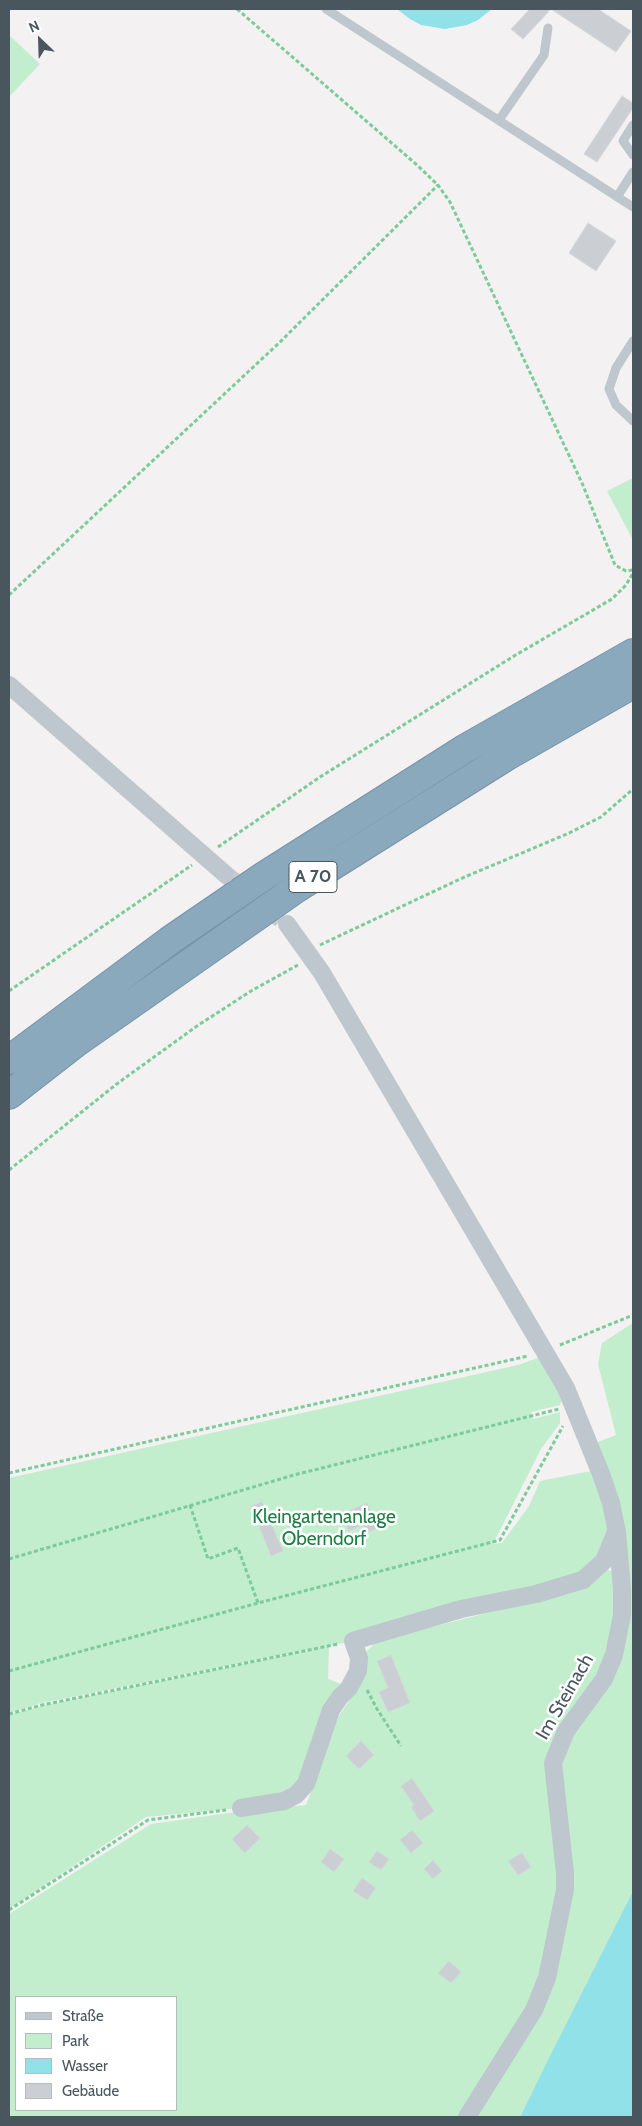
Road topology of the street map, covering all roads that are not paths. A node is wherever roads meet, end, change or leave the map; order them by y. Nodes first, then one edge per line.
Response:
1 (326, 9) edge
2 (548, 28) dead end
3 (500, 120) junction
4 (633, 125) edge
5 (633, 155) edge
6 (633, 172) edge
7 (617, 197) junction
8 (633, 207) edge
9 (633, 341) edge
10 (633, 421) edge
11 (633, 653) edge
12 (633, 684) edge
13 (9, 685) edge
14 (225, 874) tunnel mouth
15 (287, 924) tunnel mouth
16 (9, 1060) edge
17 (9, 1095) edge
18 (617, 1532) junction
19 (241, 1808) road end
20 (467, 2117) edge

1 - 3 lane
2 - 3 lane
3 - 7 lane
4 - 5 lane
6 - 7 lane
7 - 8 lane
9 - 10 lane
11 - 16 highway, A 70
12 - 17 highway, A 70
13 - 14 street
15 - 18 street, Im Steinach
18 - 19 street
18 - 20 street, Im Steinach

